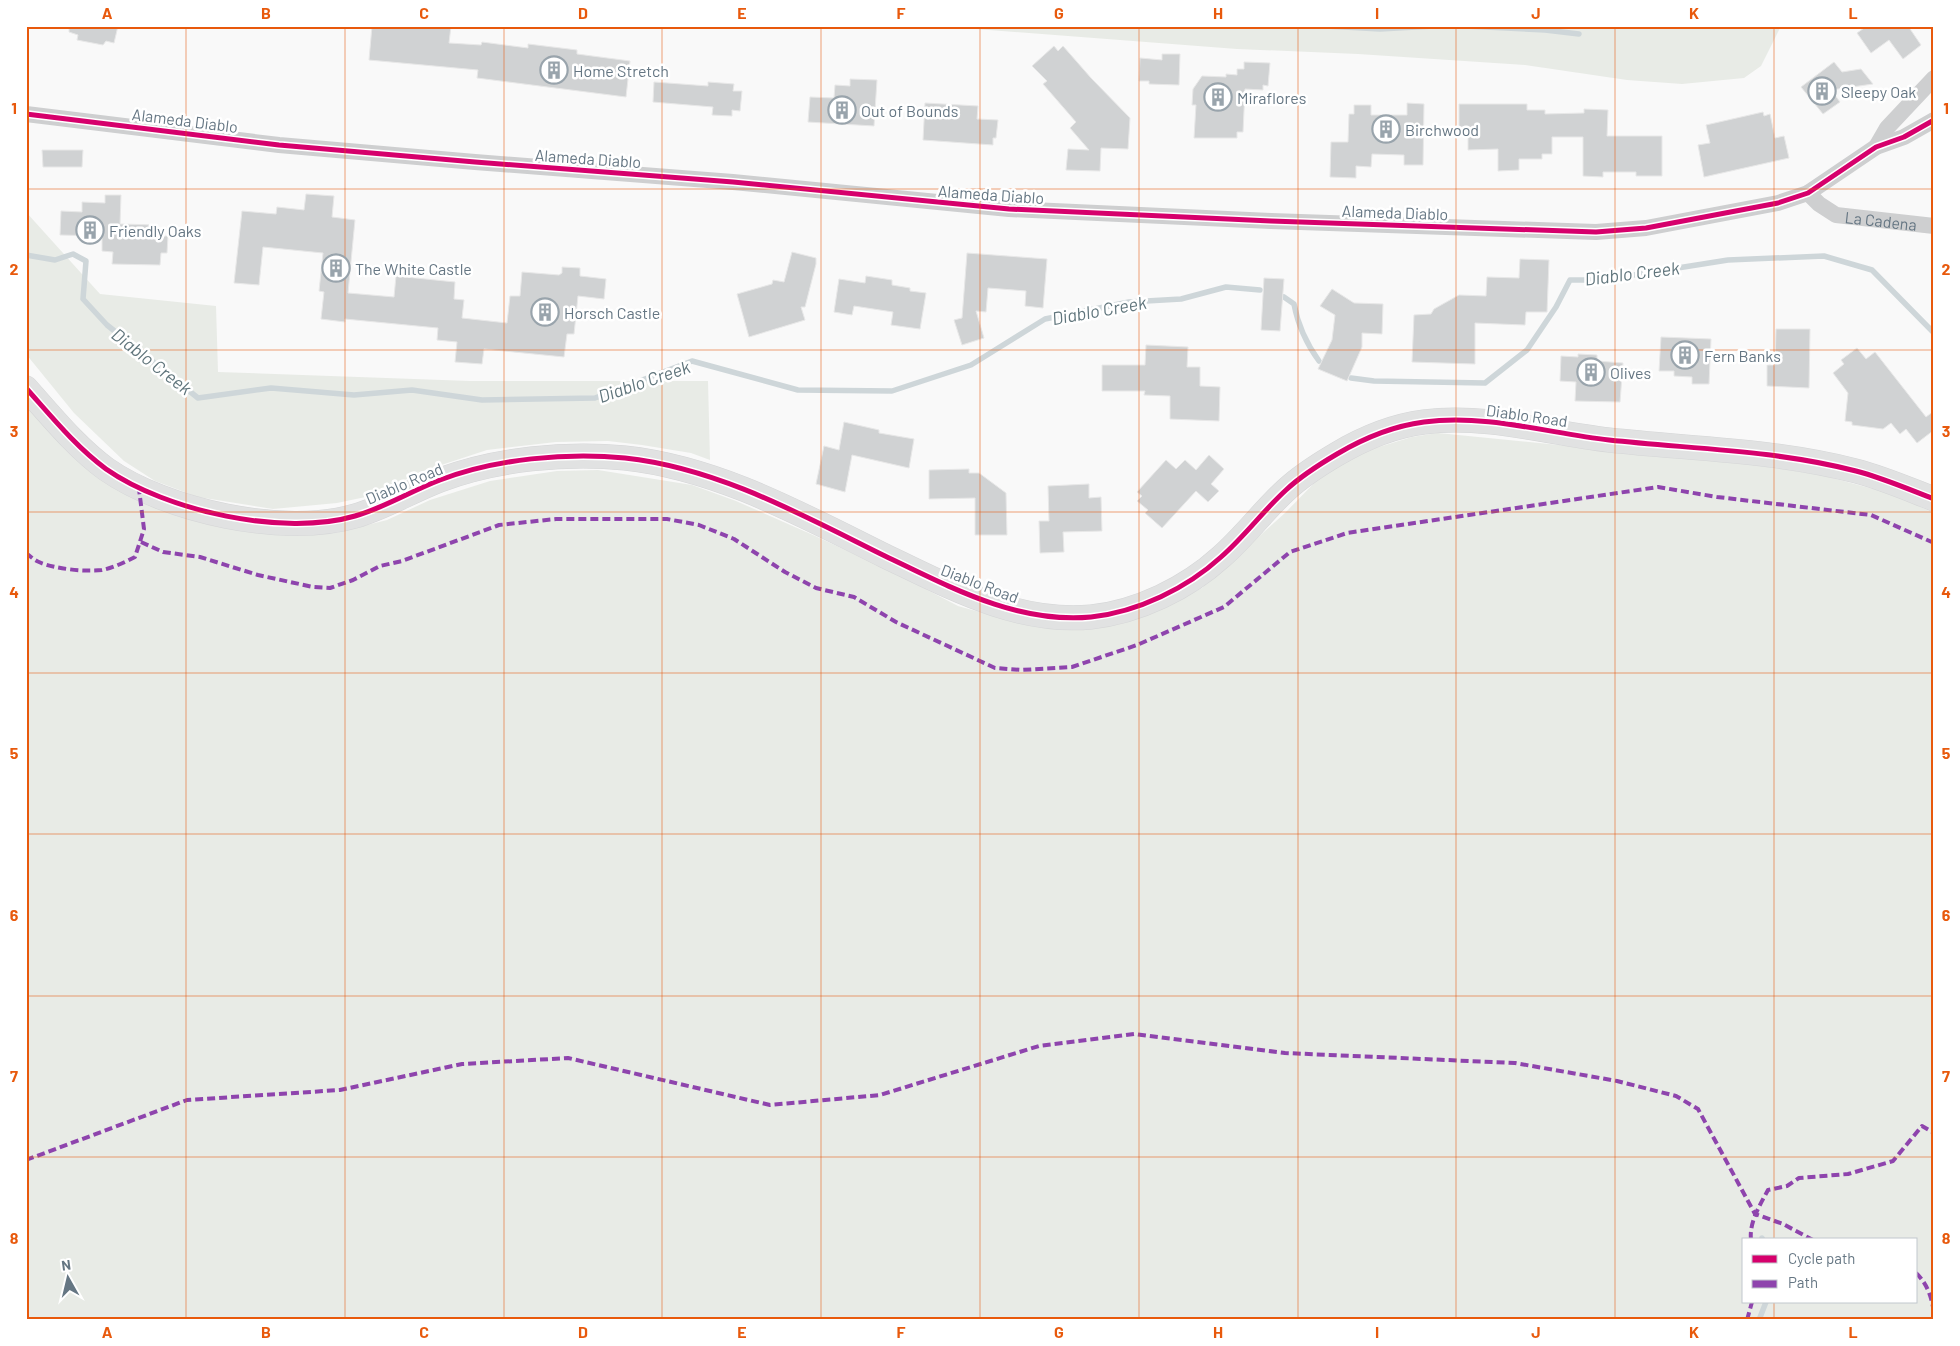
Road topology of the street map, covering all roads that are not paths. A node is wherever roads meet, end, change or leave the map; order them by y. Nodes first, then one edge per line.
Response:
1 (1934, 78) edge
2 (26, 114) edge
3 (1934, 120) edge
4 (1876, 147) junction
5 (1808, 193) junction
6 (1934, 226) edge
7 (26, 388) edge
8 (1934, 500) edge

1 - 4 street, Alameda Diablo
2 - 5 street, Alameda Diablo
3 - 4 street, Alameda Diablo
4 - 5 street, Alameda Diablo
5 - 6 street, La Cadena
7 - 8 street, Diablo Road

